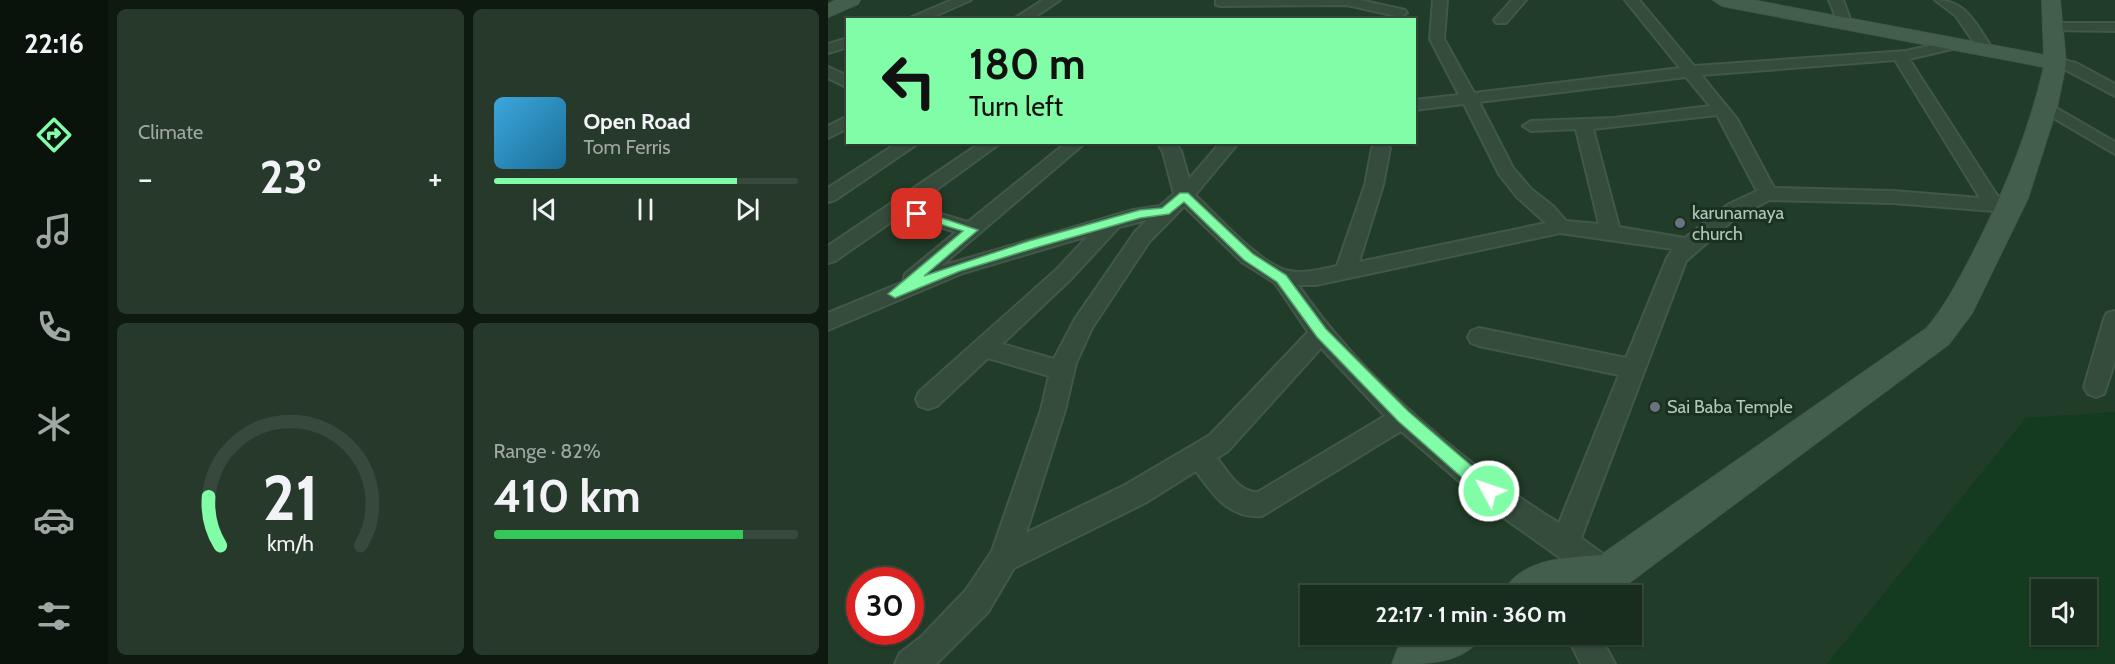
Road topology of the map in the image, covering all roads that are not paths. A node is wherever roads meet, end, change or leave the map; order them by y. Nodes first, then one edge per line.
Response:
1 (851, 0) edge
2 (964, 0) edge
3 (1053, 0) edge
4 (1440, 0) edge
5 (1519, 0) edge
6 (1632, 0) edge
7 (1722, 0) edge
8 (1836, 0) edge
9 (1942, 0) edge
10 (1219, 1) edge
11 (828, 11) edge
12 (1400, 13) dead end
13 (2051, 14) edge
14 (923, 18) edge
15 (1022, 18) edge
16 (1223, 18) edge
17 (1501, 20) dead end
18 (1844, 22) junction
19 (2115, 27) edge
20 (846, 43) edge
21 (1951, 45) junction
22 (828, 49) edge
23 (1987, 51) junction
24 (1900, 56) junction
25 (2063, 64) junction
26 (1692, 71) junction
27 (828, 72) edge
28 (2115, 73) edge
29 (846, 82) edge
30 (2115, 90) edge
31 (1469, 98) junction
32 (1416, 105) edge
33 (2046, 107) junction
34 (1722, 109) junction
35 (846, 122) edge
36 (1583, 124) junction
37 (1531, 126) dead end
38 (828, 133) edge
39 (909, 144) edge
40 (991, 144) edge
41 (1076, 144) edge
42 (1167, 144) edge
43 (1229, 144) edge
44 (1381, 148) dead end
45 (2115, 149) edge
46 (1768, 194) junction
47 (828, 196) edge
48 (1184, 196) junction
49 (2005, 201) junction
50 (899, 208) junction
51 (1165, 212) junction
52 (1112, 223) junction
53 (1560, 227) junction
54 (972, 230) junction
55 (1611, 232) junction
56 (1689, 245) junction
57 (828, 256) edge
58 (1345, 272) junction
59 (1281, 278) junction
60 (895, 294) junction
61 (2115, 319) edge
62 (828, 322) edge
63 (1321, 333) junction
64 (1479, 337) dead end
65 (984, 348) junction
66 (1634, 369) junction
67 (1063, 371) junction
68 (2096, 387) dead end
69 (928, 399) dead end
70 (1403, 417) junction
71 (1200, 456) junction
72 (1565, 543) junction
73 (1004, 558) junction
74 (1608, 574) junction
75 (1563, 585) edge
76 (1444, 645) edge
77 (1588, 645) edge
78 (910, 664) edge
79 (1414, 664) edge
80 (1599, 664) edge

1 - 11 street
2 - 14 street
3 - 15 street
4 - 31 street
5 - 17 street
6 - 26 street
7 - 18 street
8 - 18 street
9 - 23 street
10 - 12 street
10 - 16 street
13 - 19 street
13 - 25 street
18 - 21 street
20 - 22 street
21 - 23 street
21 - 24 street
23 - 25 street
24 - 26 street
24 - 49 street
25 - 28 street
25 - 30 street
25 - 33 street
26 - 31 street
26 - 34 street
27 - 29 street
31 - 32 street
31 - 53 street
33 - 45 street
33 - 49 street
34 - 36 street
34 - 46 street
35 - 38 street
36 - 37 street
36 - 55 street
39 - 47 street
40 - 50 street
41 - 54 street
42 - 48 street
43 - 48 street
44 - 58 street
46 - 49 street
46 - 56 street
48 - 51 street
48 - 59 street
49 - 74 street
50 - 54 street
50 - 57 street
51 - 52 street
51 - 67 street
52 - 60 street
52 - 65 street
53 - 55 street
53 - 58 street
54 - 60 street
55 - 56 street
56 - 66 street
58 - 59 street
59 - 63 street
60 - 62 street
61 - 68 street
63 - 70 street
63 - 71 street
64 - 66 street
65 - 67 street
65 - 69 street
66 - 72 street
67 - 73 street
70 - 71 street
70 - 72 street
71 - 73 street
72 - 74 street
73 - 78 street
74 - 75 street
76 - 79 street
77 - 80 street

